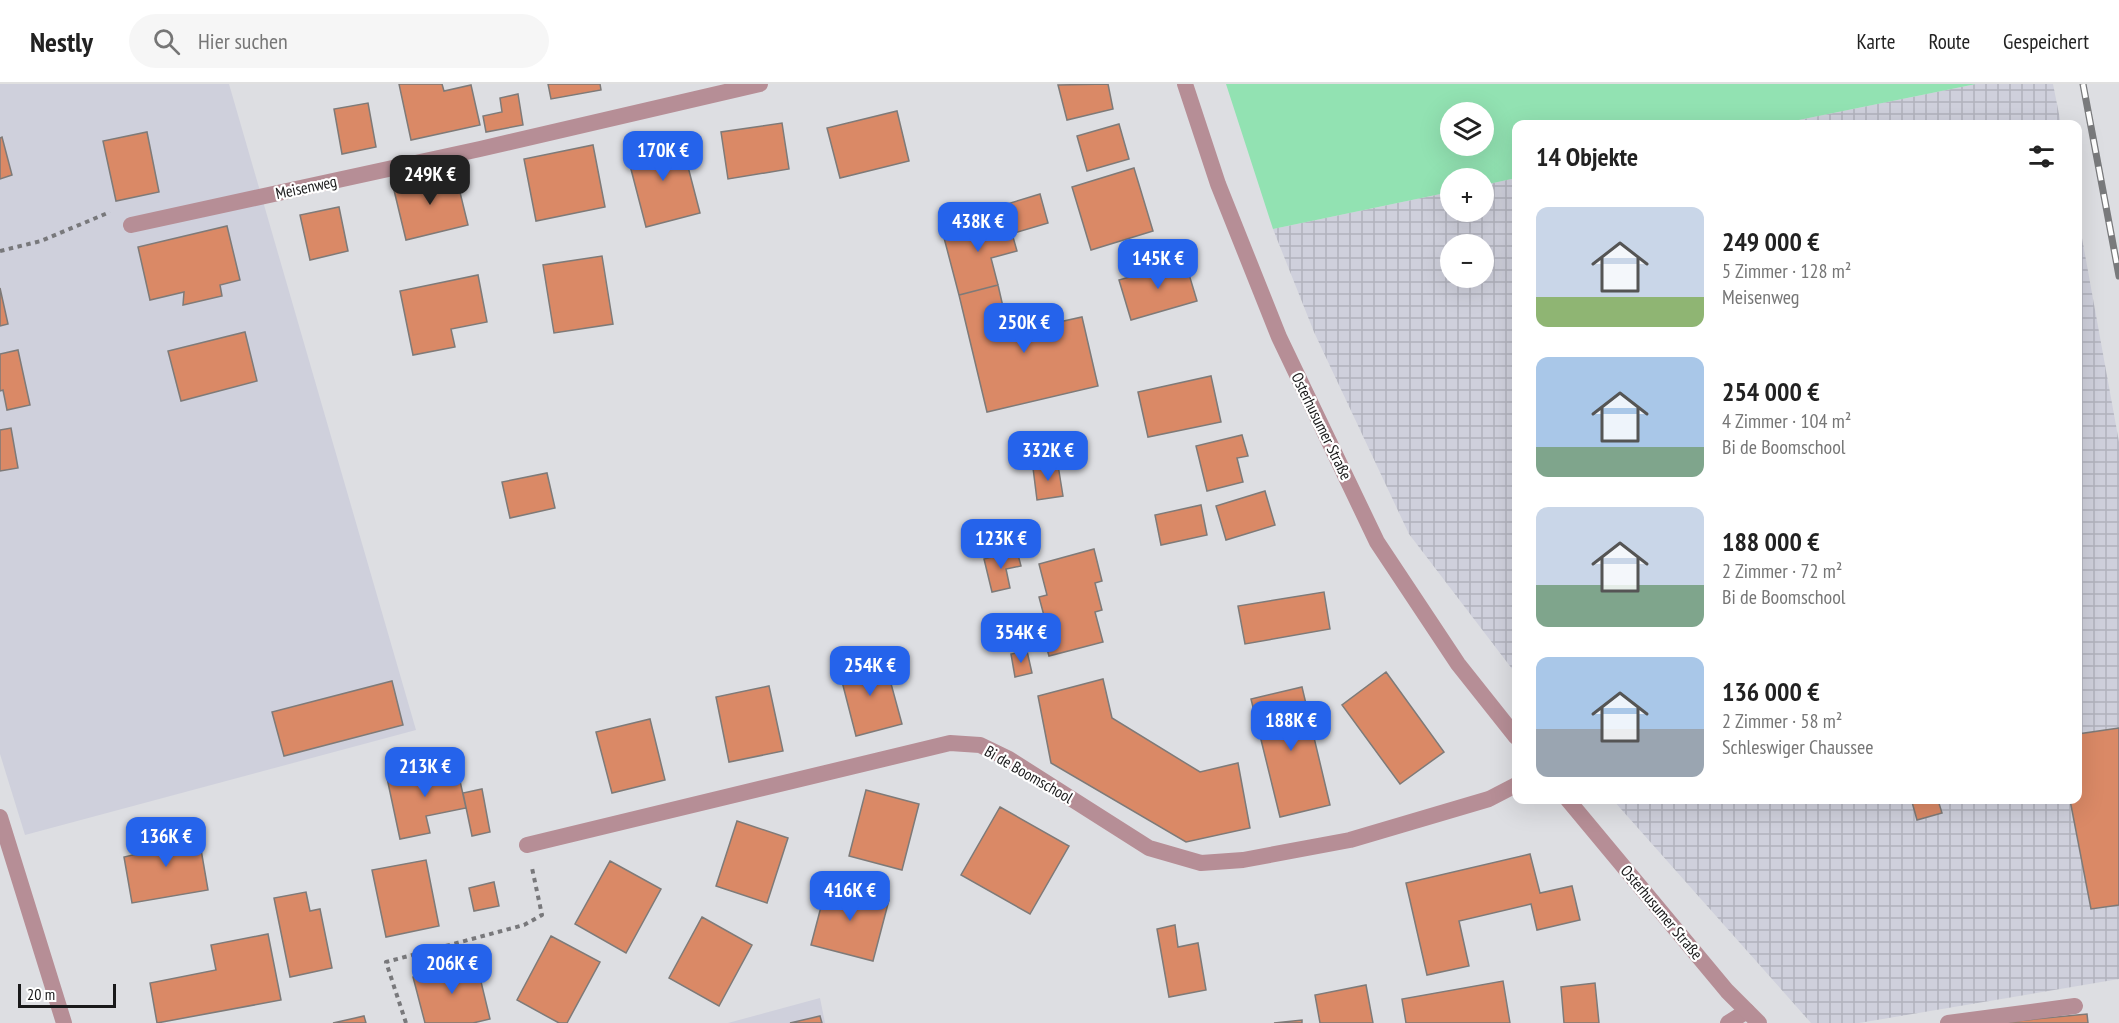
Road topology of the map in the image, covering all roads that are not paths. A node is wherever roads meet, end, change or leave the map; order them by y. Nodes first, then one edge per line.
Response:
1 (760, 84) edge
2 (1185, 84) edge
3 (131, 225) road end
4 (1512, 732) edge
5 (1512, 787) edge
6 (1571, 804) edge
7 (0, 817) edge
8 (527, 845) road end
9 (2076, 1006) dead end
10 (1753, 1017) edge
11 (64, 1023) edge
12 (1728, 1023) edge
13 (1948, 1023) edge

1 - 3 street, Meisenweg
2 - 4 street, Osterhusumer Straße
5 - 8 street, Bi de Boomschool
6 - 10 street, Osterhusumer Straße
7 - 11 street
9 - 13 street
10 - 12 street

